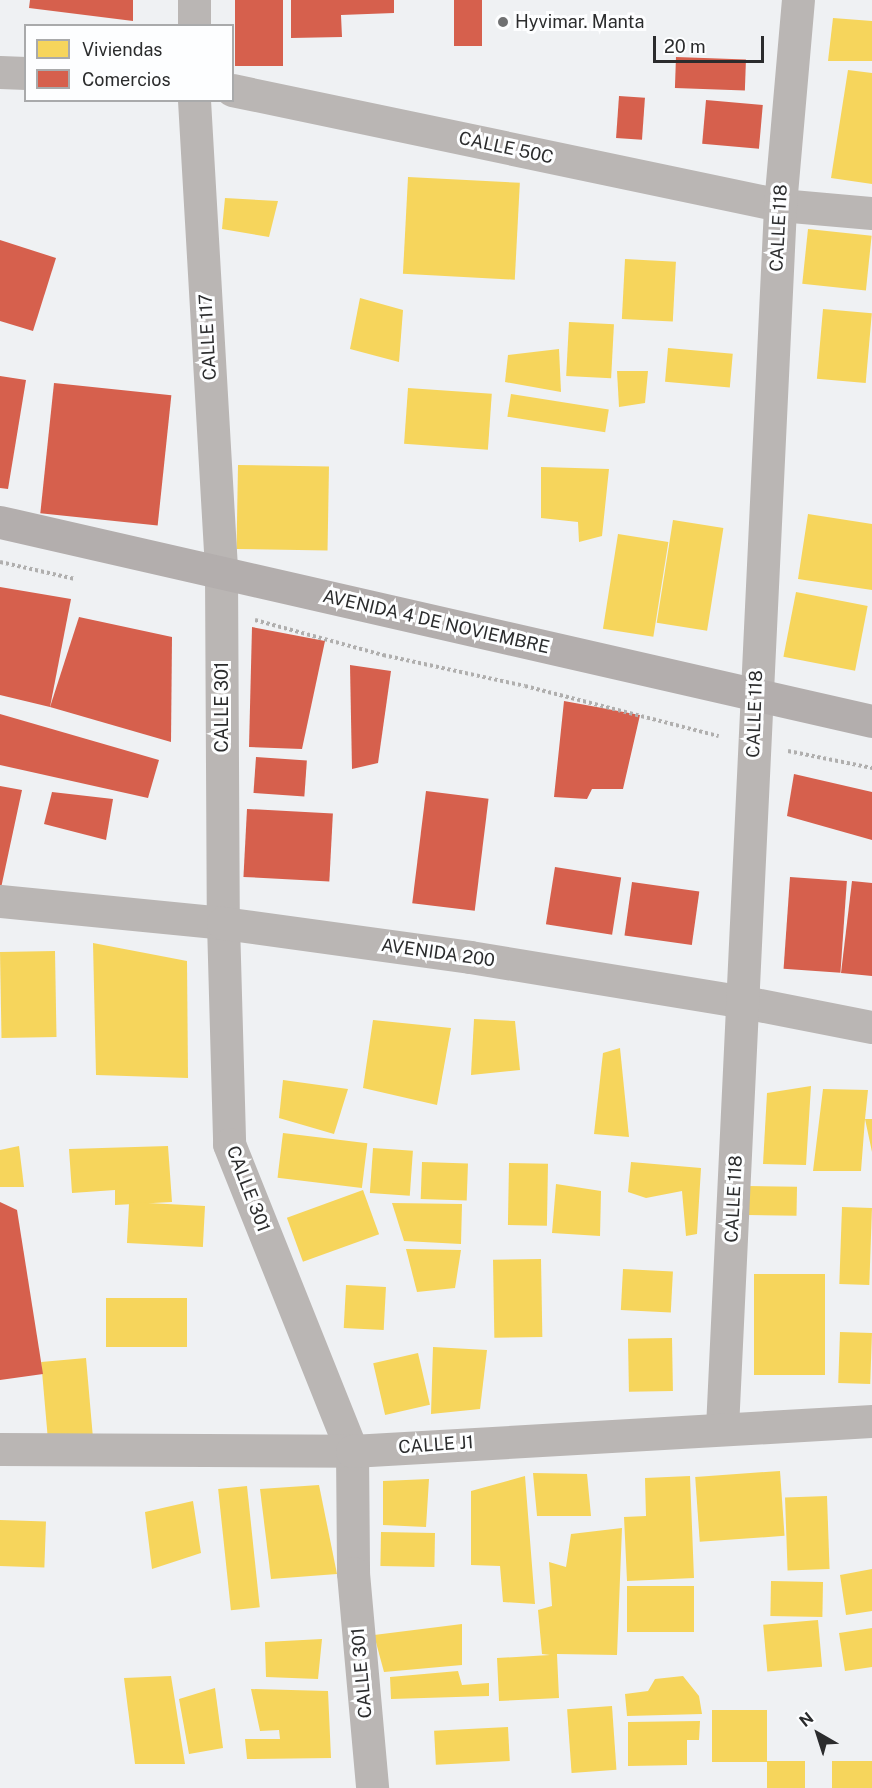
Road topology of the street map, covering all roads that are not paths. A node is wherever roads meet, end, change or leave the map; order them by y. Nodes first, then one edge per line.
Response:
1 (194, 0) edge
2 (798, 0) edge
3 (194, 24) edge
4 (0, 72) edge
5 (24, 73) edge
6 (234, 90) edge
7 (194, 102) edge
8 (780, 205) junction
9 (872, 213) edge
10 (0, 522) edge
11 (221, 573) junction
12 (755, 694) junction
13 (872, 720) edge
14 (0, 901) edge
15 (223, 923) junction
16 (744, 1002) junction
17 (872, 1027) edge
18 (872, 1421) edge
19 (722, 1428) junction
20 (0, 1449) edge
21 (352, 1451) junction
22 (372, 1788) edge

1 - 3 street
2 - 8 street, CALLE 118
4 - 5 street
6 - 8 street, CALLE 50C
7 - 11 street, CALLE 117
8 - 9 street, CALLE 50C
8 - 12 street, CALLE 118
10 - 11 main road, AVENIDA 4 DE NOVIEMBRE
11 - 12 main road, AVENIDA 4 DE NOVIEMBRE
11 - 15 street, CALLE 301
12 - 13 main road, AVENIDA 4 DE NOVIEMBRE
12 - 16 street, CALLE 118
14 - 15 street, AVENIDA 200
15 - 16 street, AVENIDA 200
15 - 21 street, CALLE 301
16 - 17 street, AVENIDA 200
16 - 19 street, CALLE 118
18 - 19 street, CALLE J1
19 - 21 street, CALLE J1
20 - 21 street, CALLE J1
21 - 22 street, CALLE 301

